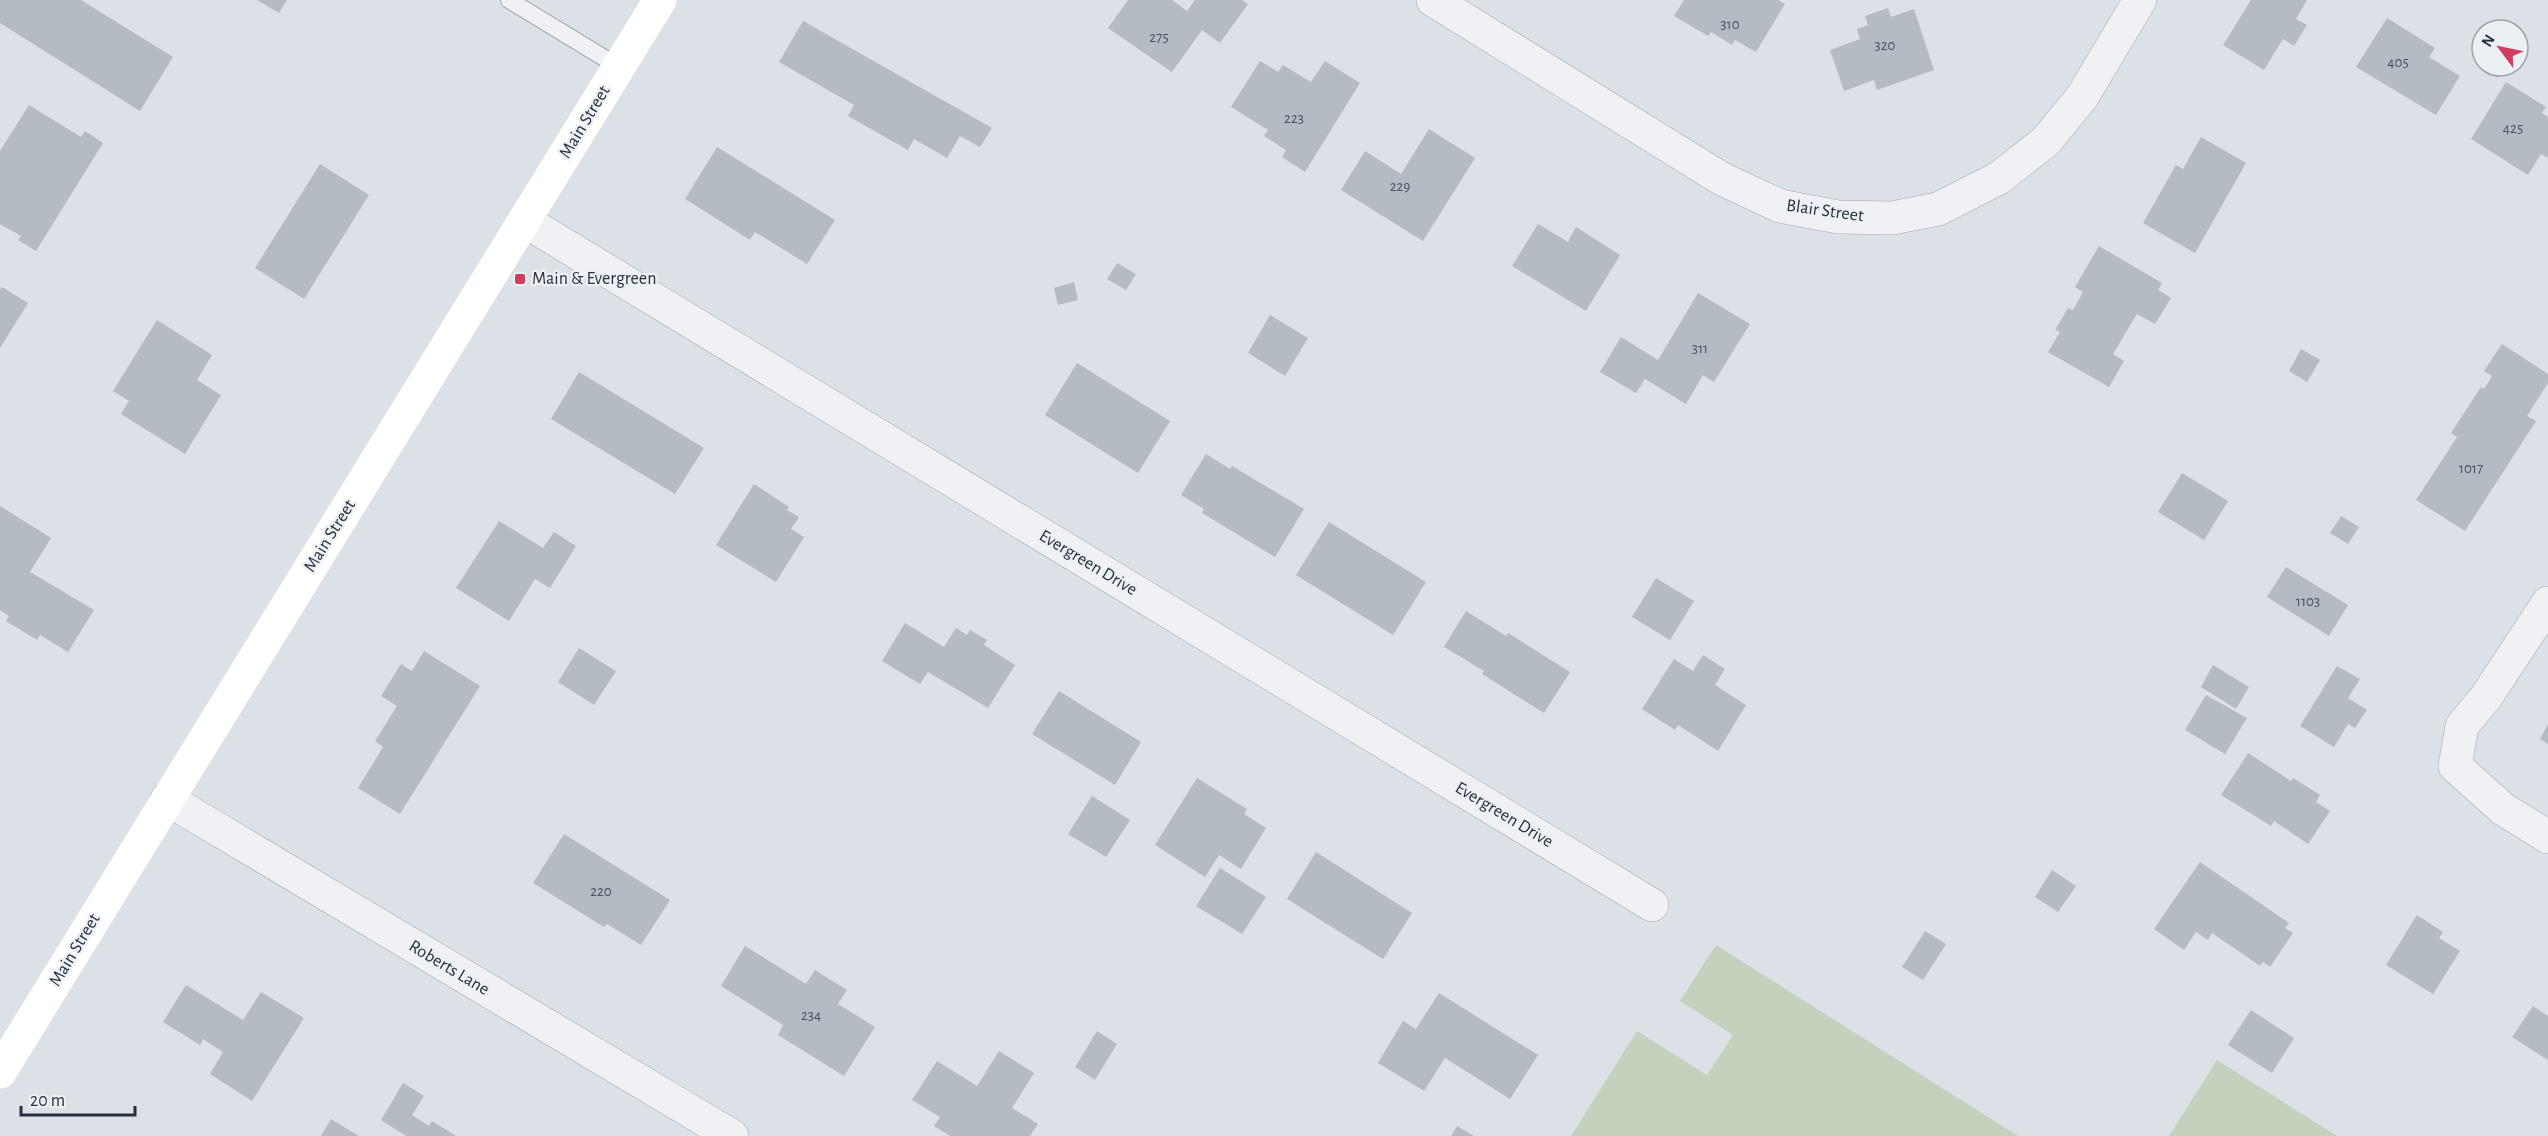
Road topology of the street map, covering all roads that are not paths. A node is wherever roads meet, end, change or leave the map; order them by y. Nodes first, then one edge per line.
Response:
1 (509, 0) edge
2 (660, 0) edge
3 (1433, 0) edge
4 (2140, 0) edge
5 (619, 67) junction
6 (525, 221) junction
7 (2548, 603) edge
8 (167, 799) junction
9 (2548, 837) edge
10 (1652, 905) dead end
11 (0, 1072) edge
12 (732, 1136) edge

1 - 5 lane
2 - 5 main road, Main Street
3 - 4 street, Blair Street
5 - 6 main road, Main Street
6 - 8 main road, Main Street
6 - 10 street, Evergreen Drive
7 - 9 street
8 - 11 main road, Main Street
8 - 12 street, Roberts Lane

